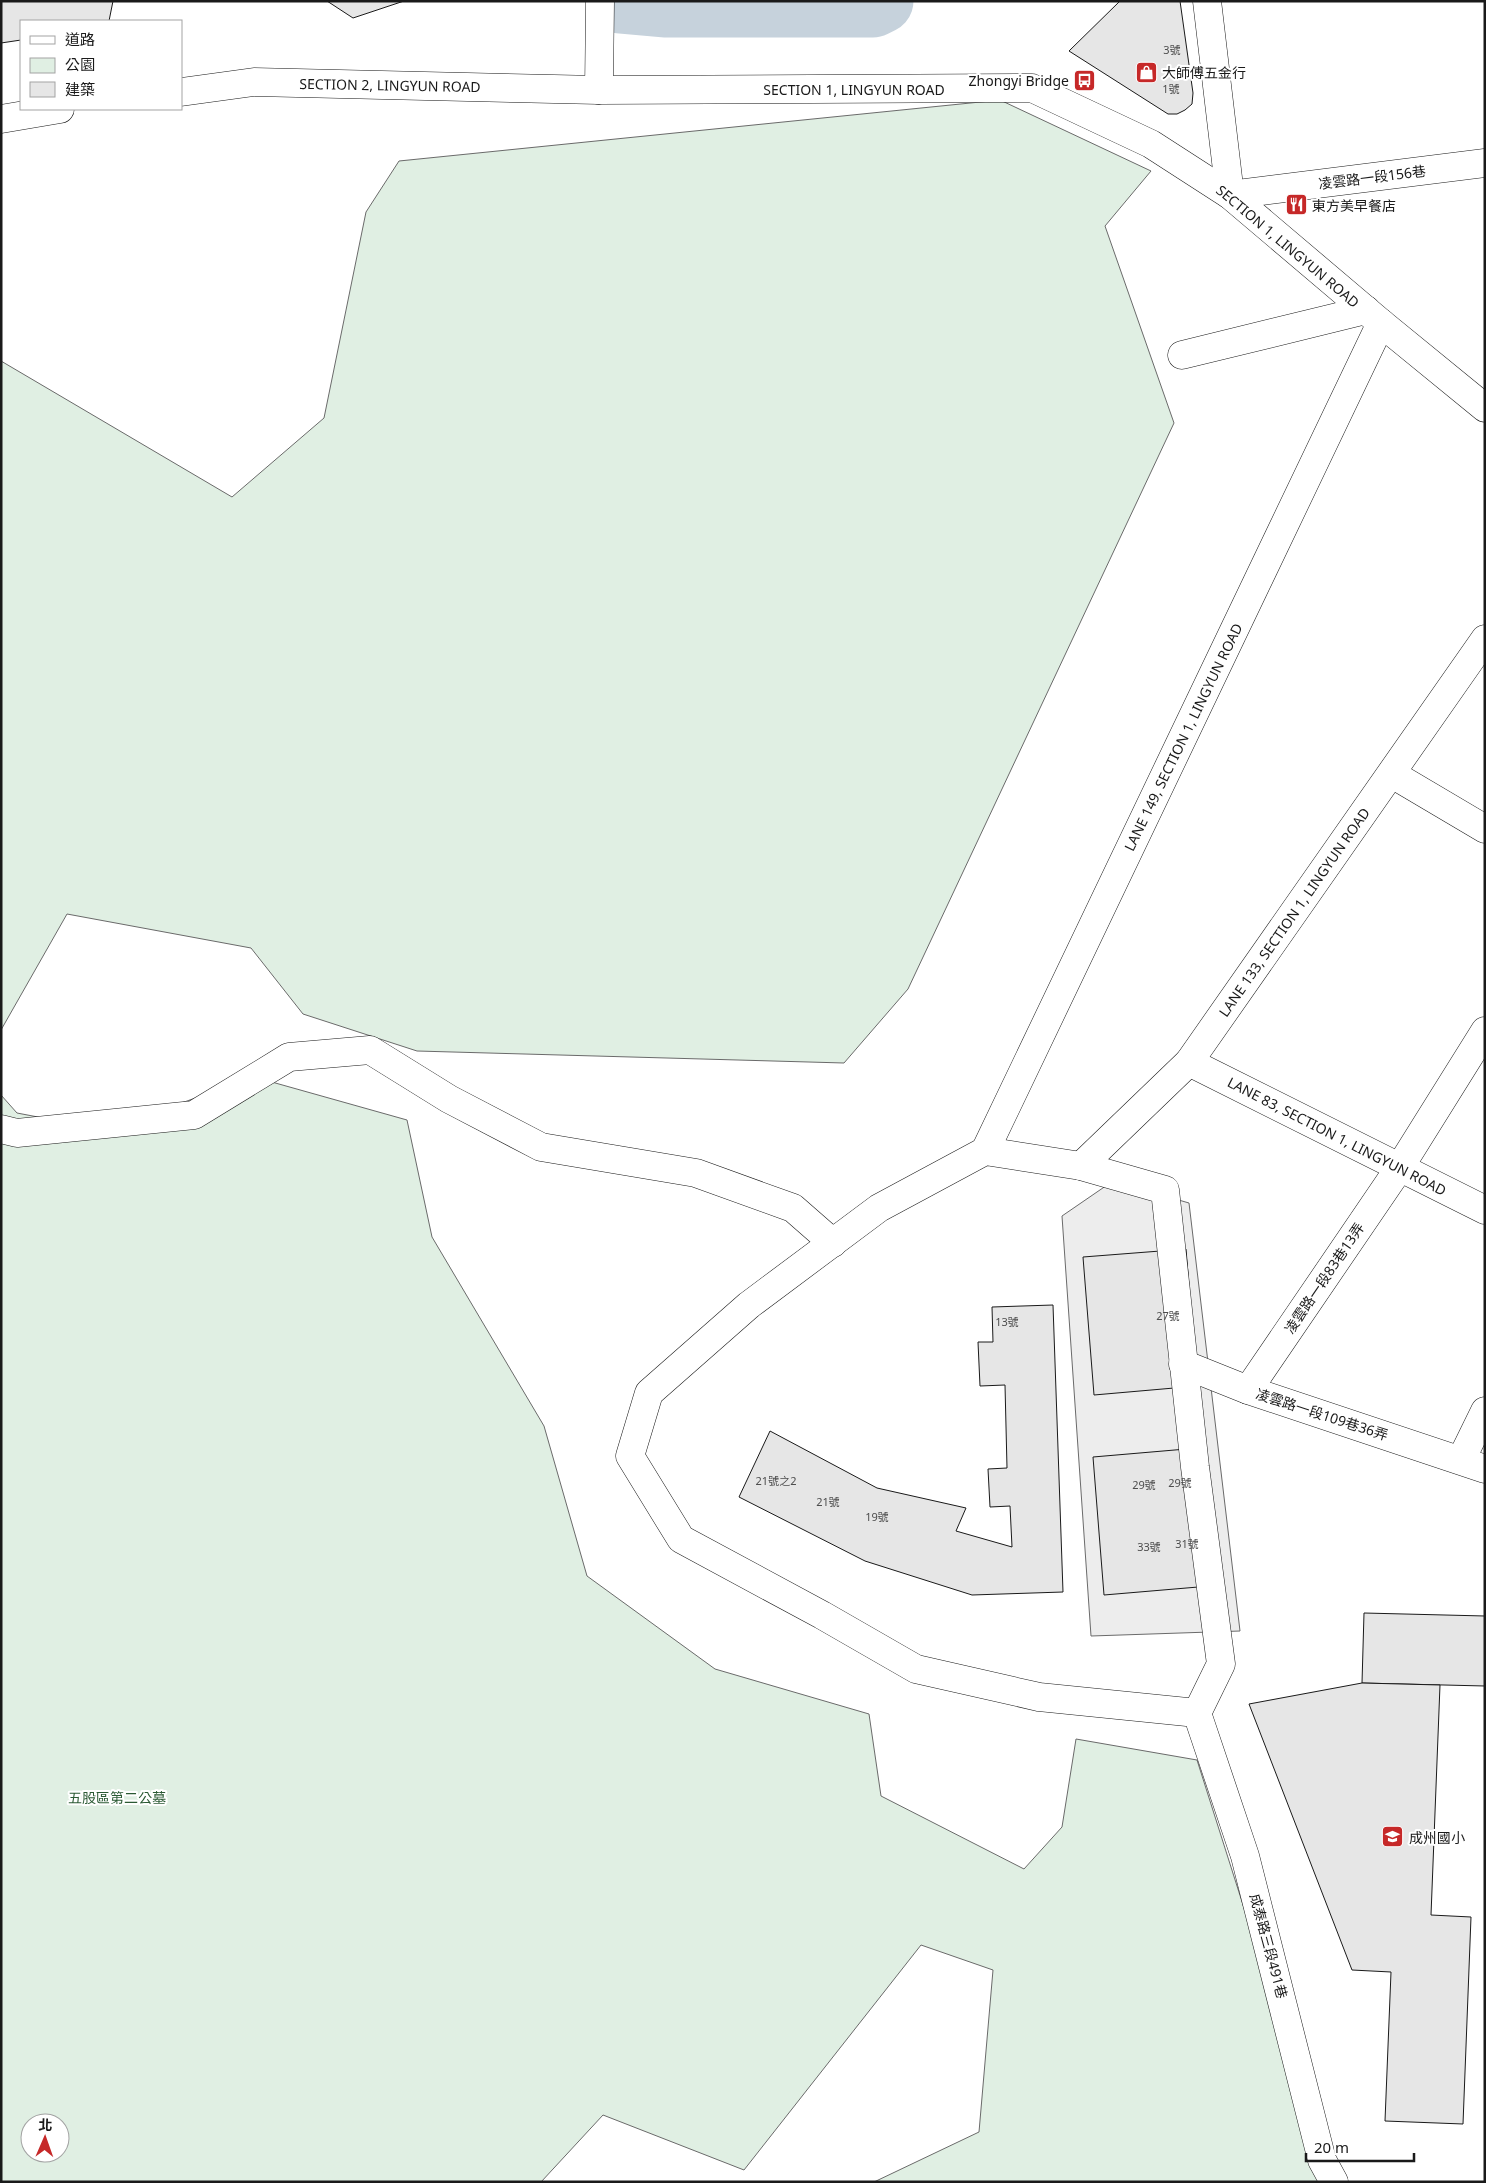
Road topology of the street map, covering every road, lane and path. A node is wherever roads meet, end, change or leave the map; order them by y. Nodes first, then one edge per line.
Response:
1 (600, 1) edge
2 (1207, 1) edge
3 (599, 90) junction
4 (182, 92) edge
5 (54, 110) edge
6 (1, 119) edge
7 (1485, 163) edge
8 (1230, 194) junction
9 (1373, 317) junction
10 (1182, 355) dead end
11 (1485, 408) edge
12 (1485, 639) edge
13 (1392, 774) junction
14 (1485, 829) edge
15 (1485, 1032) edge
16 (1189, 1062) junction
17 (1, 1129) edge
18 (985, 1151) junction
19 (1081, 1166) junction
20 (1400, 1167) junction
21 (1485, 1210) edge
22 (833, 1243) junction
23 (1184, 1364) junction
24 (1248, 1390) junction
25 (1485, 1411) edge
26 (1473, 1465) edge
27 (1197, 1712) junction
28 (1334, 2182) edge

1 - 3 street
2 - 8 street
3 - 4 street, SECTION 2, LINGYUN ROAD
3 - 8 street, SECTION 1, LINGYUN ROAD
5 - 6 street
7 - 8 street, 凌雲路一段156巷
8 - 9 street, SECTION 1, LINGYUN ROAD
9 - 10 street
9 - 11 street, SECTION 1, LINGYUN ROAD
9 - 18 street, LANE 149, SECTION 1, LINGYUN ROAD
12 - 13 street, LANE 133, SECTION 1, LINGYUN ROAD
13 - 14 street
13 - 16 street, LANE 133, SECTION 1, LINGYUN ROAD
15 - 20 street, 凌雲路一段83巷13弄
16 - 19 street, LANE 133, SECTION 1, LINGYUN ROAD
16 - 20 street, LANE 83, SECTION 1, LINGYUN ROAD
17 - 22 street
18 - 19 street
18 - 22 street
19 - 23 street
20 - 21 street, LANE 83, SECTION 1, LINGYUN ROAD
20 - 24 street, 凌雲路一段83巷13弄
22 - 27 street
23 - 24 street, 凌雲路一段109巷36弄
23 - 27 street
24 - 26 street, 凌雲路一段109巷36弄
25 - 26 street
27 - 28 street, 成泰路三段491巷

